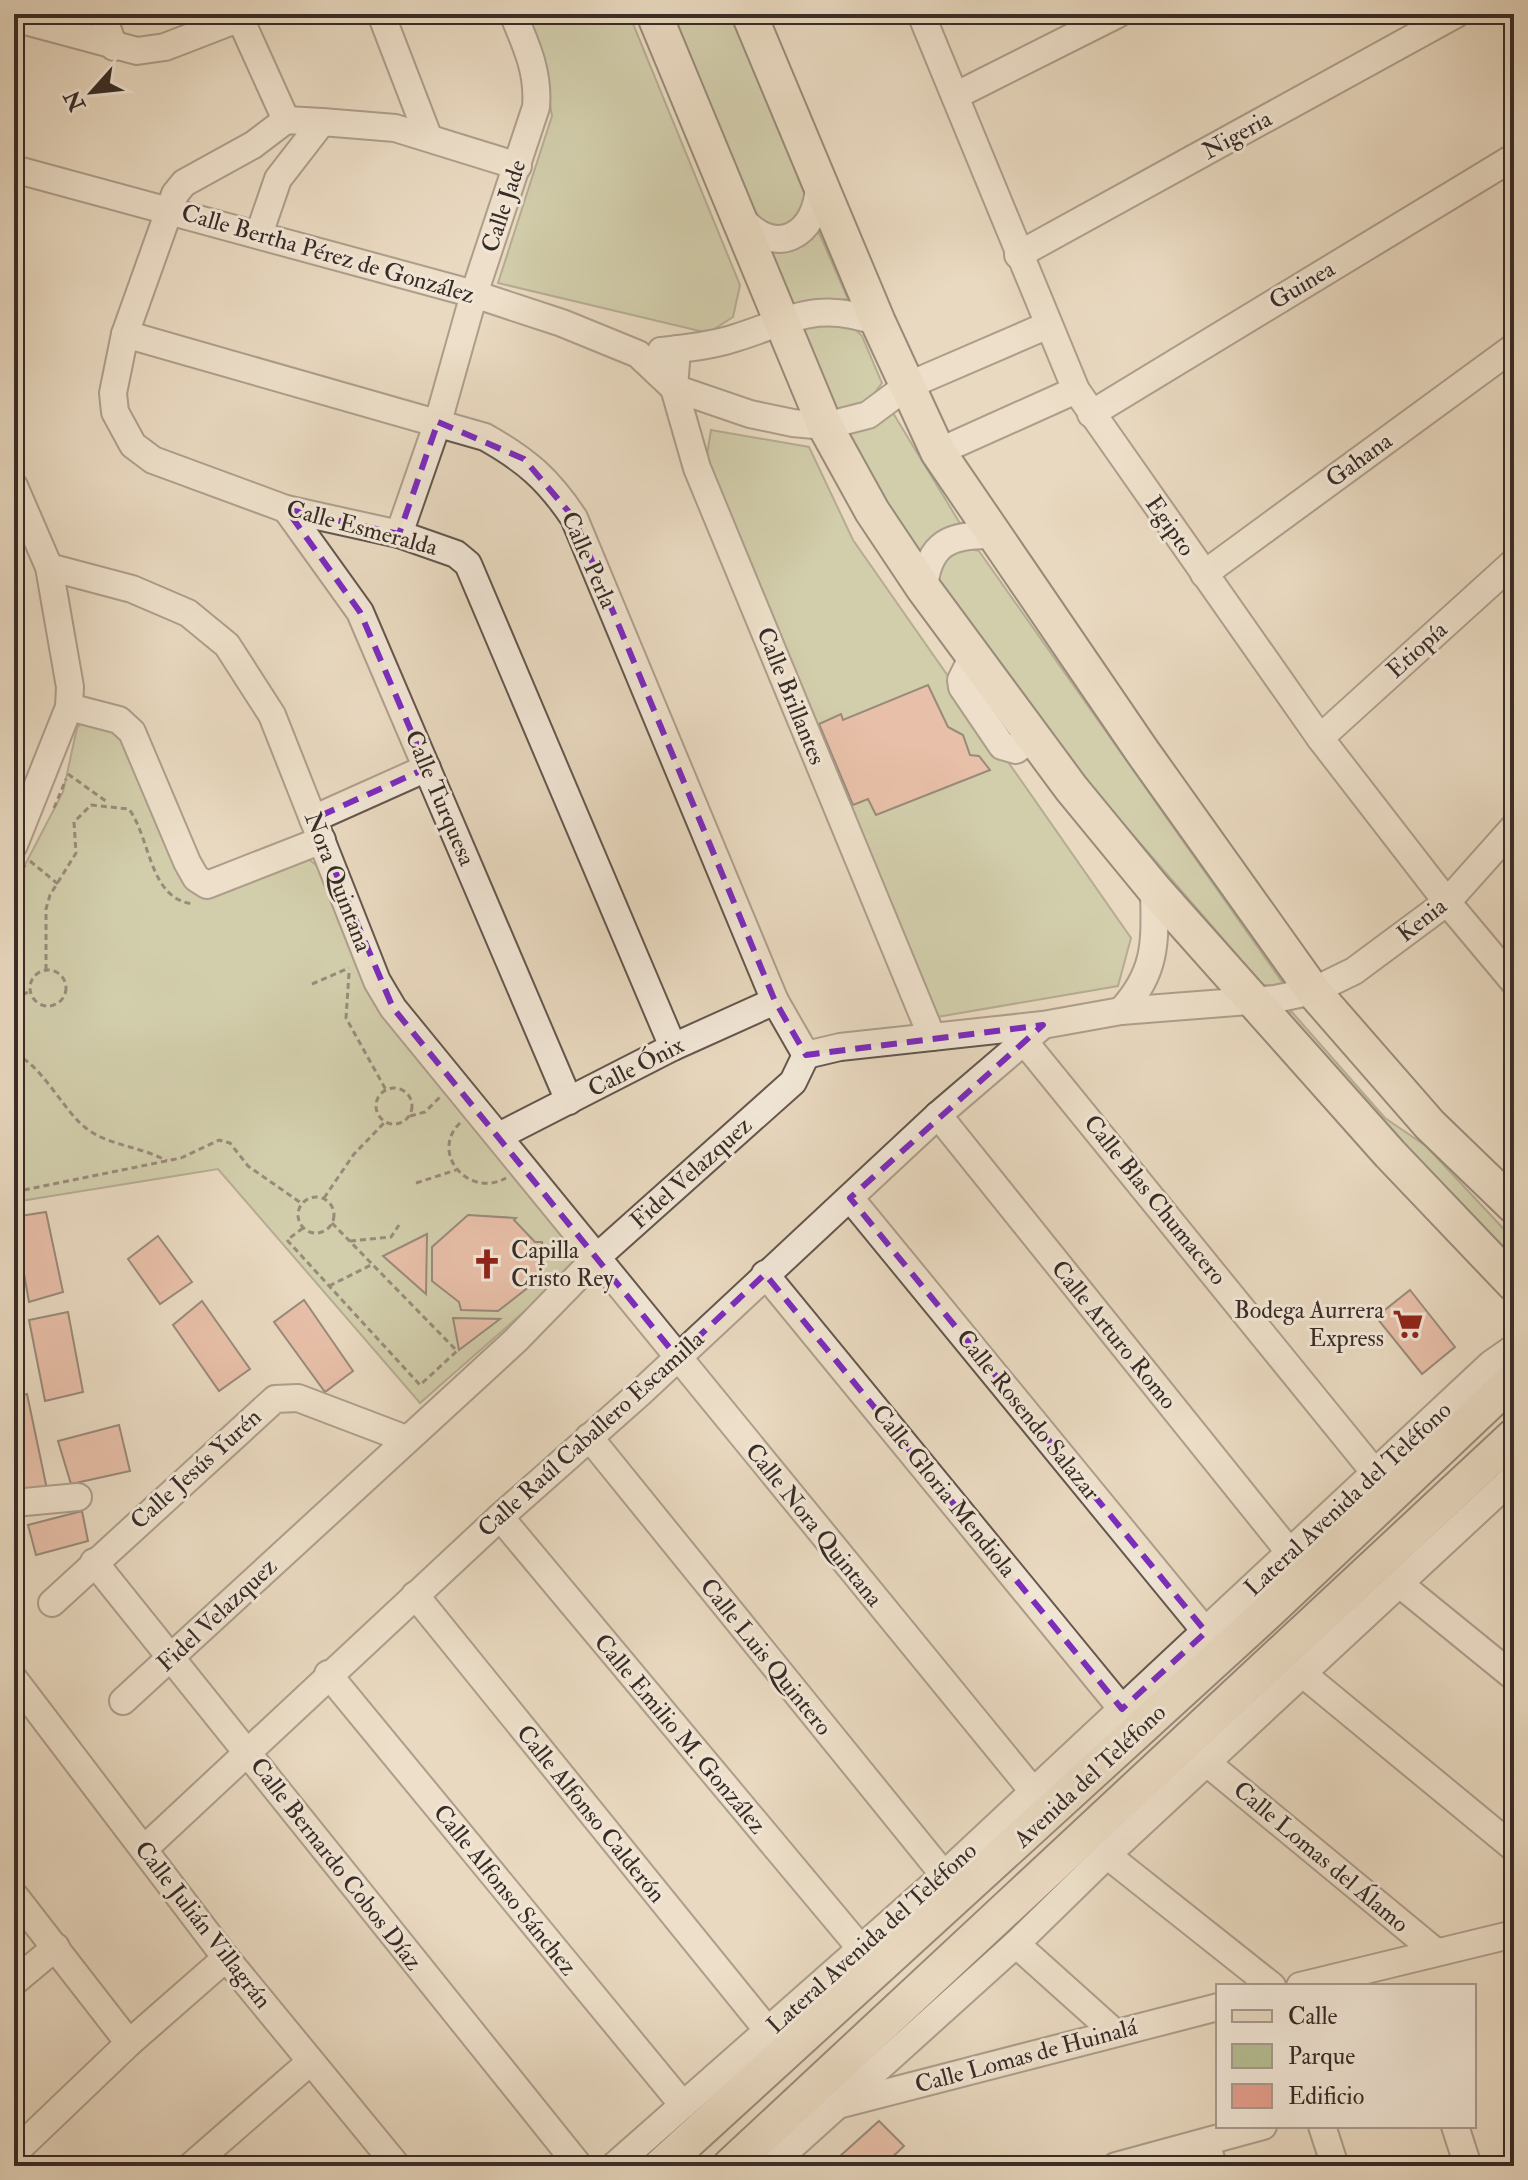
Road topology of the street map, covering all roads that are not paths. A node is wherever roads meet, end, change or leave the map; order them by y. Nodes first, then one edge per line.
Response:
1 (102, 14) edge
2 (381, 14) edge
3 (513, 14) edge
4 (654, 14) edge
5 (749, 14) edge
6 (921, 14) edge
7 (1118, 14) edge
8 (1456, 14) edge
9 (239, 16) edge
10 (14, 18) edge
11 (114, 47) junction
12 (955, 96) junction
13 (286, 120) junction
14 (322, 122) junction
15 (428, 136) junction
16 (1514, 157) edge
17 (518, 166) junction
18 (14, 169) edge
19 (819, 184) junction
20 (167, 209) junction
21 (734, 209) junction
22 (259, 234) junction
23 (1018, 255) junction
24 (474, 294) junction
25 (780, 322) junction
26 (878, 322) junction
27 (1046, 326) junction
28 (125, 334) junction
29 (1514, 347) edge
30 (677, 349) junction
31 (638, 354) junction
32 (907, 386) junction
33 (674, 388) junction
34 (1076, 390) junction
35 (1091, 414) junction
36 (438, 422) junction
37 (825, 426) junction
38 (938, 452) junction
39 (14, 486) edge
40 (286, 509) junction
41 (399, 534) junction
42 (993, 535) junction
43 (1514, 562) edge
44 (49, 567) junction
45 (1204, 574) junction
46 (924, 589) junction
47 (69, 707) junction
48 (1320, 738) junction
49 (427, 768) junction
50 (1514, 827) edge
51 (318, 829) junction
52 (16, 837) edge
53 (1154, 889) junction
54 (1447, 902) junction
55 (1514, 982) edge
56 (1313, 991) junction
57 (775, 1001) junction
58 (1255, 1001) junction
59 (1121, 1011) junction
60 (1033, 1033) junction
61 (932, 1037) junction
62 (673, 1047) junction
63 (806, 1055) junction
64 (569, 1101) junction
65 (938, 1115) junction
66 (499, 1136) junction
67 (850, 1198) junction
68 (1514, 1206) edge
69 (596, 1258) junction
70 (765, 1274) junction
71 (1514, 1284) edge
72 (1514, 1348) edge
73 (677, 1357) junction
74 (1514, 1379) edge
75 (1514, 1436) edge
76 (589, 1437) junction
77 (406, 1439) junction
78 (1376, 1474) junction
79 (1509, 1493) edge
80 (78, 1497) dead end
81 (14, 1503) edge
82 (500, 1517) junction
83 (1291, 1554) junction
84 (94, 1562) junction
85 (1401, 1585) junction
86 (415, 1595) junction
87 (1261, 1600) junction
88 (52, 1603) dead end
89 (1348, 1610) junction
90 (1206, 1632) junction
91 (170, 1659) junction
92 (328, 1674) junction
93 (1303, 1674) junction
94 (1514, 1677) edge
95 (14, 1679) edge
96 (123, 1701) dead end
97 (1122, 1709) junction
98 (246, 1752) junction
99 (1206, 1762) junction
100 (1033, 1791) junction
101 (1514, 1848) edge
102 (144, 1849) junction
103 (1107, 1855) junction
104 (944, 1875) junction
105 (14, 1895) edge
106 (1514, 1934) edge
107 (1016, 1944) junction
108 (56, 1947) junction
109 (862, 1950) junction
110 (1436, 1952) junction
111 (226, 1958) junction
112 (1406, 1974) edge
113 (14, 1982) edge
114 (1269, 1984) edge
115 (1318, 1984) edge
116 (817, 2007) junction
117 (1216, 2007) edge
118 (769, 2032) junction
119 (1114, 2032) junction
120 (129, 2043) junction
121 (310, 2062) junction
122 (683, 2105) junction
123 (834, 2106) junction
124 (1259, 2128) edge
125 (1323, 2128) edge
126 (1456, 2128) edge
127 (14, 2153) edge
128 (1209, 2154) edge
129 (781, 2162) edge
130 (391, 2164) edge
131 (191, 2166) edge
132 (579, 2166) edge
133 (614, 2166) edge
134 (661, 2166) edge
135 (730, 2166) edge
136 (1116, 2166) edge
137 (1335, 2166) edge
138 (1468, 2166) edge

1 - 11 street
2 - 15 street
3 - 17 street, Calle Jade
4 - 21 main road
5 - 19 main road
6 - 12 street, Egipto
7 - 12 street
8 - 23 street, Nigeria
9 - 11 street
9 - 13 street
10 - 11 street
12 - 23 street, Egipto
13 - 14 street
13 - 20 street
14 - 15 street
14 - 22 street
15 - 17 street
16 - 35 street, Guinea
17 - 24 street, Calle Jade
18 - 20 street, Calle Bertha Pérez de González
19 - 21 street
19 - 26 main road
20 - 22 street, Calle Bertha Pérez de González
20 - 28 street, Calle Esmeralda
21 - 25 main road
22 - 24 street, Calle Bertha Pérez de González
23 - 27 street, Egipto
24 - 31 street, Calle Bertha Pérez de González
24 - 36 street, Calle Jade
25 - 26 street, Calle Bertha Pérez de González
25 - 30 street, Calle Bertha Pérez de González
25 - 37 main road
26 - 32 main road
27 - 32 street, Calle Bertha Pérez de González
27 - 34 street, Egipto
28 - 36 street, Calle Perla
28 - 40 street, Calle Esmeralda
29 - 45 street, Gahana
30 - 31 street, Calle Bertha Pérez de González
30 - 33 street, Calle Brillantes
31 - 33 street, Calle Bertha Pérez de González
32 - 37 street, Calle Bertha Pérez de González
32 - 38 main road
33 - 37 street, Calle Bertha Pérez de González
33 - 61 street, Calle Brillantes
34 - 35 street, Egipto
34 - 38 street
35 - 45 street, Egipto
36 - 41 street, Calle Jade
36 - 57 street, Calle Perla
37 - 46 main road
38 - 42 main road
39 - 44 street
40 - 41 street, Calle Esmeralda
40 - 49 street, Calle Turquesa
41 - 62 street, Calle Esmeralda
42 - 46 street
42 - 56 main road
43 - 48 street, Etiopía
44 - 47 street
44 - 51 street, Nora Quintana
45 - 48 street, Egipto
46 - 53 main road
47 - 51 street
47 - 52 street
48 - 54 street, Egipto
49 - 51 street
49 - 64 street, Calle Turquesa
50 - 54 street, Kenia
51 - 66 street, Nora Quintana
53 - 58 main road
53 - 59 street
54 - 55 street, Egipto
54 - 56 street, Kenia
56 - 58 street
56 - 68 main road
57 - 62 street, Calle Ónix
57 - 63 street, Calle Perla
58 - 59 street
58 - 71 main road
59 - 60 street
60 - 61 street
60 - 65 street, Calle Raúl Caballero Escamilla
60 - 78 street, Calle Blas Chumacero
61 - 63 street
62 - 64 street, Calle Ónix
63 - 69 street, Fidel Velazquez
64 - 66 street, Calle Ónix
65 - 67 street, Calle Raúl Caballero Escamilla
65 - 83 street, Calle Arturo Romo
66 - 69 street, Nora Quintana
67 - 70 street, Calle Raúl Caballero Escamilla
67 - 90 street, Calle Rosendo Salazar
69 - 73 street, Calle Nora Quintana
69 - 77 street, Fidel Velazquez
70 - 73 street, Calle Raúl Caballero Escamilla
70 - 97 street, Calle Gloria Mendiola
72 - 78 street, Lateral Avenida del Teléfono
73 - 76 street, Calle Raúl Caballero Escamilla
73 - 100 street, Calle Nora Quintana
74 - 87 main road, Avenida del Teléfono
75 - 89 main road, Avenida del Teléfono
76 - 82 street, Calle Raúl Caballero Escamilla
76 - 104 street, Calle Luis Quintero
77 - 84 street, Calle Jesús Yurén
77 - 91 street, Fidel Velazquez
78 - 83 street, Lateral Avenida del Teléfono
79 - 85 street
80 - 81 street
82 - 86 street, Calle Raúl Caballero Escamilla
82 - 109 street, Calle Emilio M. González
83 - 87 street, Lateral Avenida del Teléfono
84 - 88 street, Calle Jesús Yurén
84 - 91 street, Calle Bernardo Cobos Díaz
85 - 89 street
85 - 94 street
86 - 92 street, Calle Raúl Caballero Escamilla
86 - 118 street, Calle Alfonso Calderón
87 - 90 street, Lateral Avenida del Teléfono
87 - 116 main road, Avenida del Teléfono
89 - 93 street
89 - 135 main road, Avenida del Teléfono
90 - 97 street, Lateral Avenida del Teléfono
91 - 96 street, Fidel Velazquez
91 - 98 street, Calle Bernardo Cobos Díaz
92 - 98 street, Calle Raúl Caballero Escamilla
92 - 122 street, Calle Alfonso Sánchez
93 - 99 street
93 - 101 street
95 - 102 street, Calle Julián Villagrán
97 - 100 street, Lateral Avenida del Teléfono
98 - 102 street, Calle Raúl Caballero Escamilla
98 - 132 street, Calle Bernardo Cobos Díaz
99 - 103 street
99 - 110 street, Calle Lomas del Álamo
100 - 104 street, Lateral Avenida del Teléfono
102 - 111 street, Calle Julián Villagrán
103 - 107 street
103 - 114 street
104 - 109 street, Lateral Avenida del Teléfono
105 - 108 street
106 - 110 street
107 - 119 street
107 - 123 street
108 - 113 street
108 - 120 street
109 - 116 street, Lateral Avenida del Teléfono
110 - 112 street
111 - 120 street
111 - 121 street, Calle Julián Villagrán
112 - 115 street
116 - 118 street, Lateral Avenida del Teléfono
116 - 134 main road, Avenida del Teléfono
117 - 119 street, Calle Lomas de Huinalá
118 - 122 street, Lateral Avenida del Teléfono
119 - 123 street, Calle Lomas de Huinalá
120 - 127 street
121 - 130 street, Calle Julián Villagrán
121 - 131 street
122 - 133 street, Lateral Avenida del Teléfono
123 - 129 street
124 - 128 street
125 - 137 street
126 - 138 street
128 - 136 street

